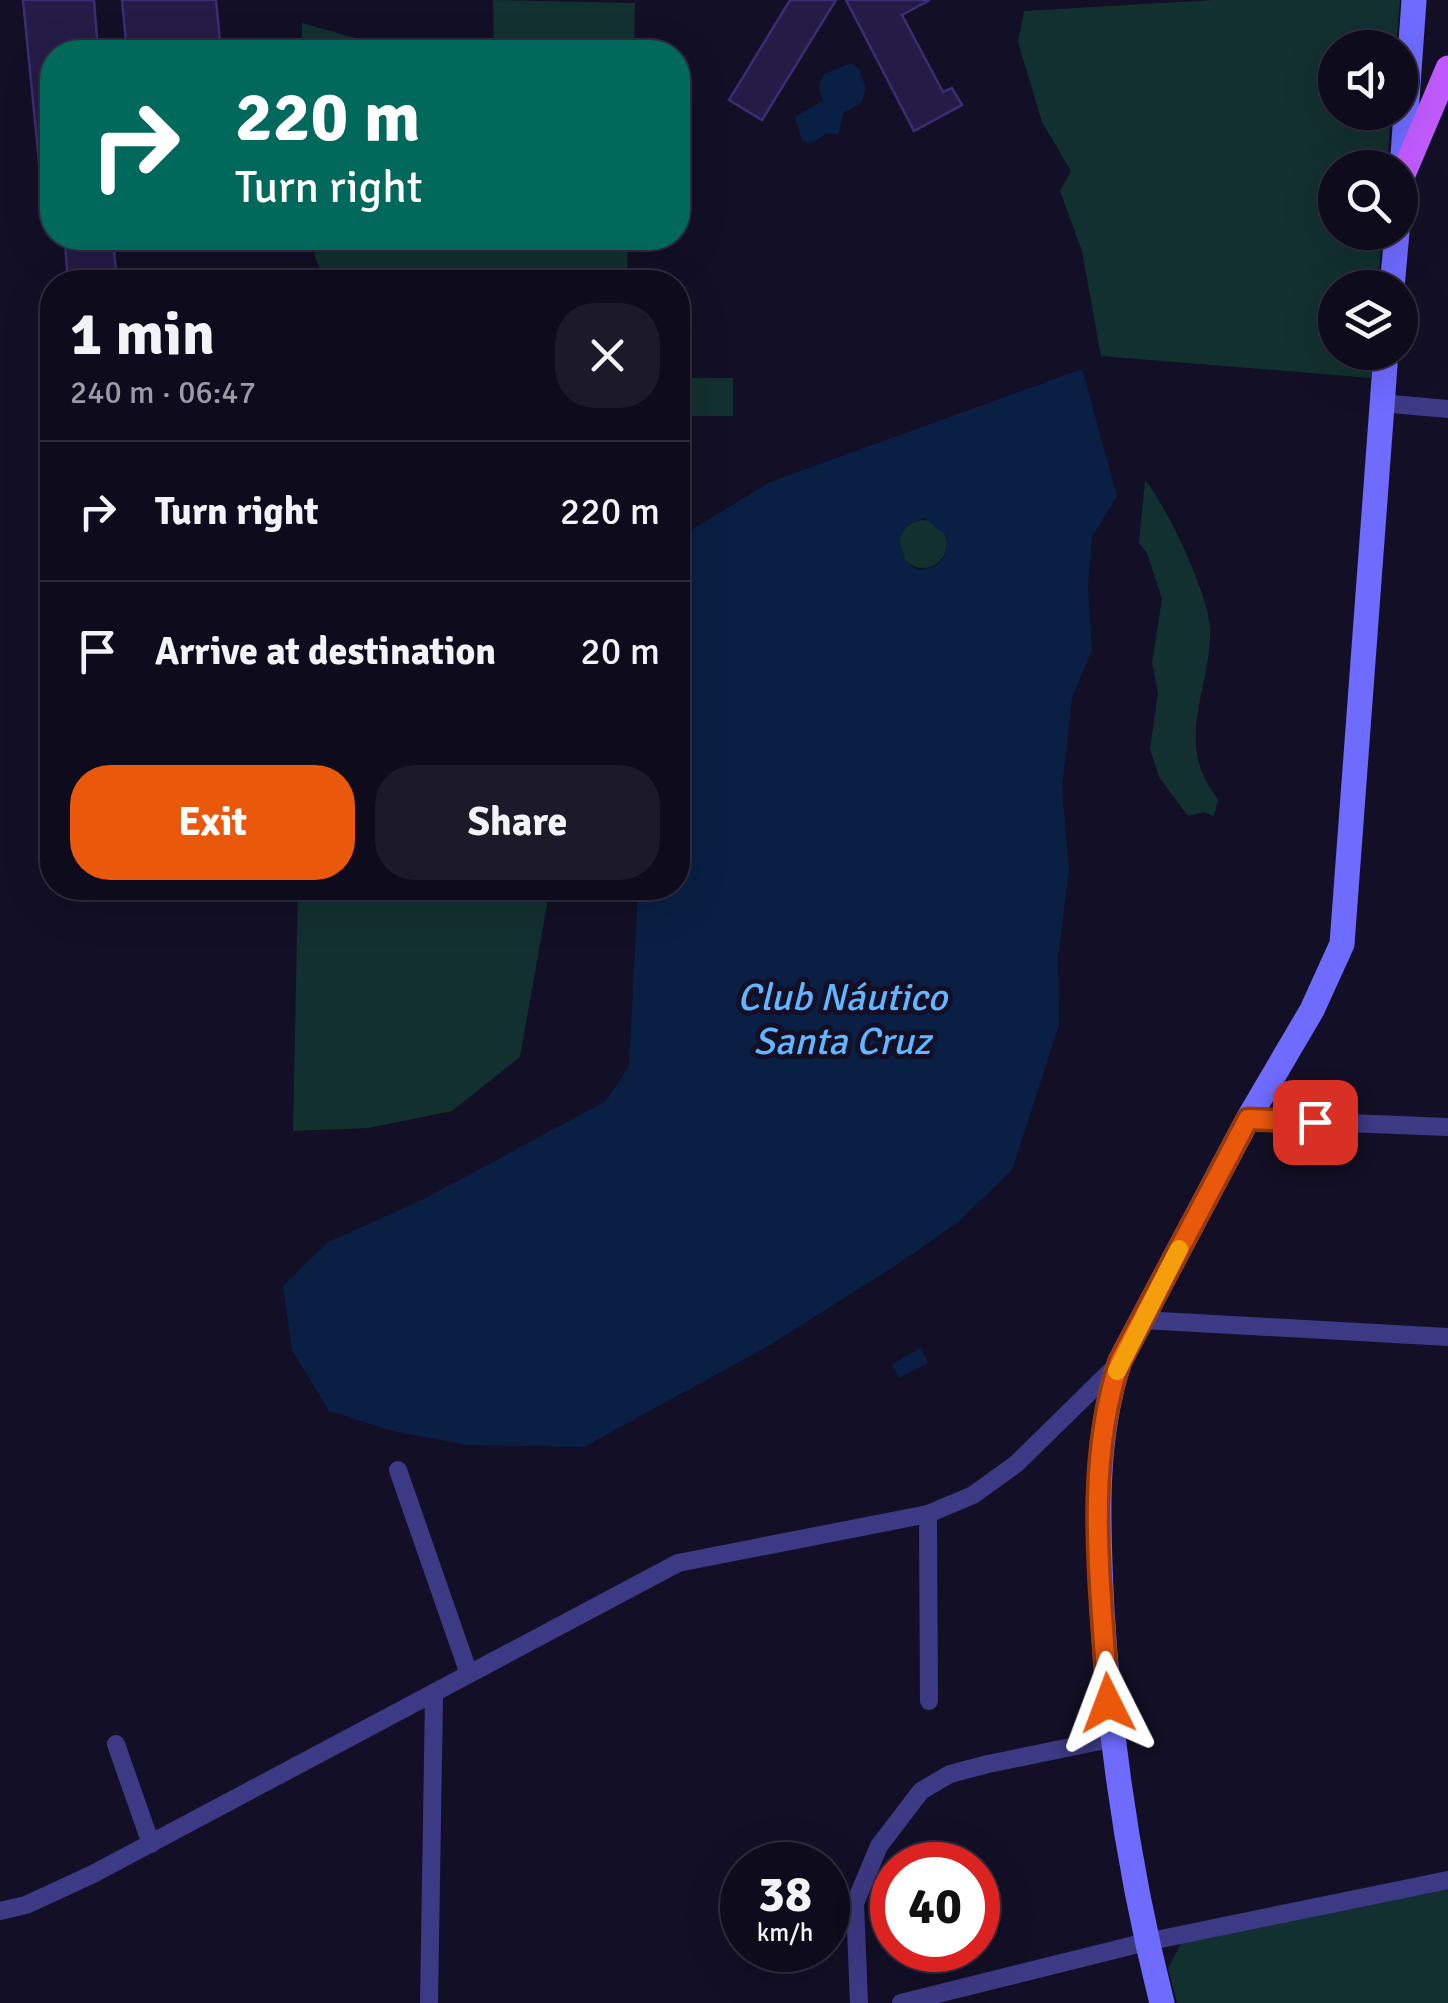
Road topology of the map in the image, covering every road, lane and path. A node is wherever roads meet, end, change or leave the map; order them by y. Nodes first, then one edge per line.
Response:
1 (1414, 0) edge
2 (1448, 68) edge
3 (1404, 150) edge
4 (1416, 150) edge
5 (1384, 370) edge
6 (1381, 403) junction
7 (1448, 408) edge
8 (1248, 1119) junction
9 (1448, 1127) edge
10 (1142, 1320) junction
11 (1448, 1337) edge
12 (1120, 1361) junction
13 (398, 1470) dead end
14 (928, 1514) junction
15 (469, 1674) junction
16 (434, 1696) junction
17 (928, 1700) dead end
18 (1110, 1739) junction
19 (116, 1744) dead end
20 (151, 1844) junction
21 (1448, 1880) edge
22 (0, 1911) edge
23 (1146, 1942) junction
24 (428, 2003) edge
25 (859, 2003) edge
26 (901, 2003) edge
27 (1162, 2003) edge

1 - 3 street
2 - 4 main road
5 - 6 street
6 - 7 street
6 - 8 street
8 - 9 street
8 - 10 street
10 - 11 street
10 - 12 street
12 - 14 street
12 - 18 street
13 - 15 street
14 - 15 street
14 - 17 street
15 - 16 street
16 - 20 street
16 - 24 street
18 - 23 street
18 - 25 street
19 - 20 street
20 - 22 street
21 - 23 street
23 - 26 street
23 - 27 street

